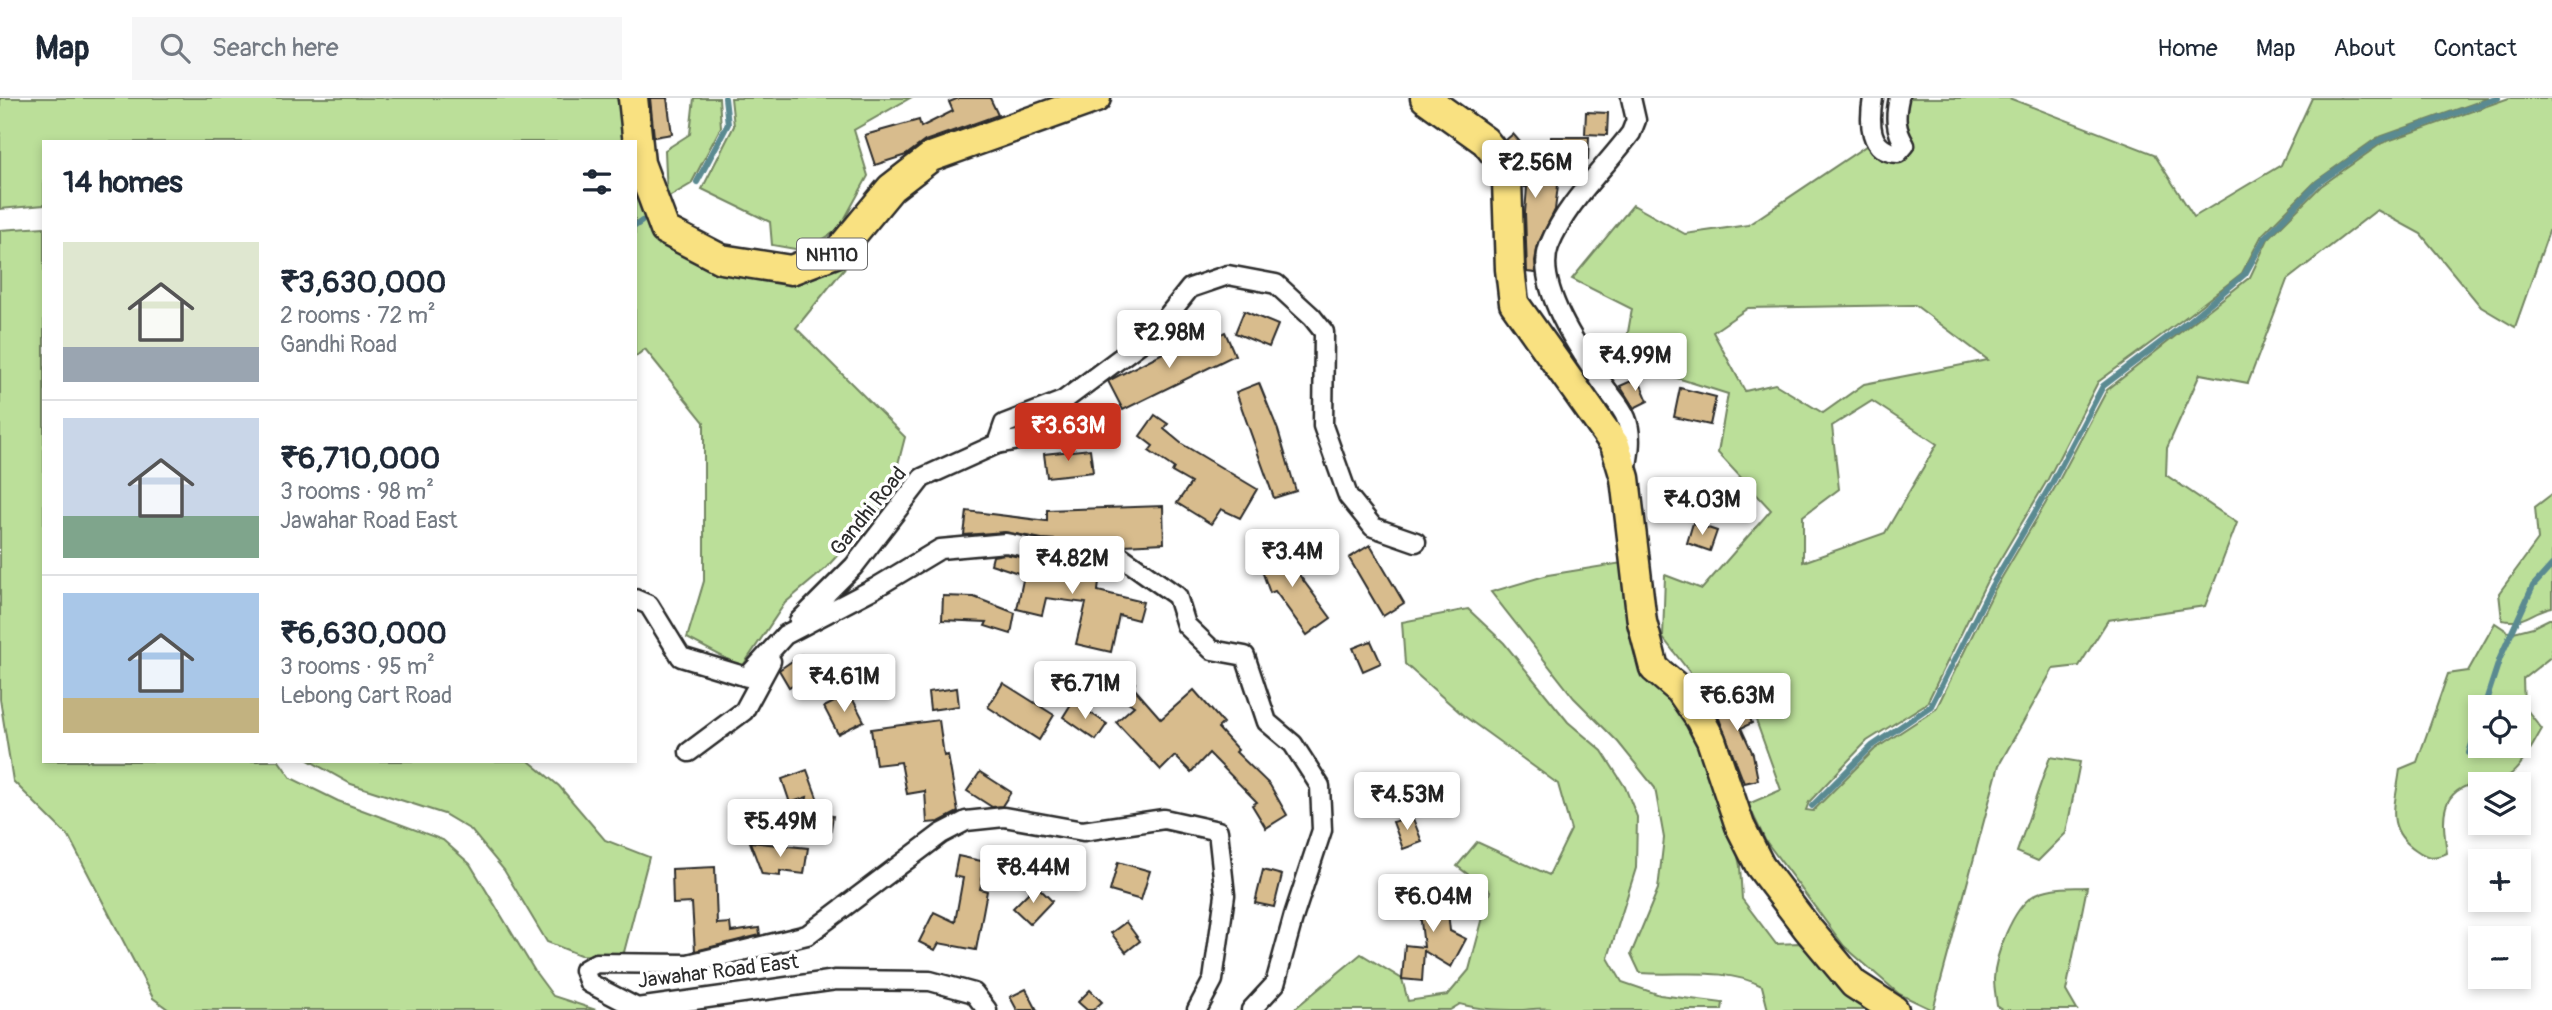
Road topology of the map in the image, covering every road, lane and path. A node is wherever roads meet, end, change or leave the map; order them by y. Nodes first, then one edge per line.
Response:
1 (633, 98) edge
2 (1096, 98) edge
3 (1425, 98) edge
4 (1631, 98) edge
5 (1873, 98) edge
6 (1899, 98) edge
7 (1055, 433) dead end
8 (997, 444) junction
9 (1625, 478) junction
10 (1416, 542) dead end
11 (637, 600) edge
12 (785, 635) junction
13 (689, 752) dead end
14 (987, 1010) edge
15 (1197, 1010) edge
16 (1251, 1010) edge
17 (1894, 1010) edge

1 - 2 highway, NH110
3 - 9 highway
4 - 9 street
5 - 6 street
7 - 8 street
8 - 10 street, Gandhi Road
8 - 12 street, Gandhi Road
9 - 17 highway
11 - 12 street
12 - 13 street, Gandhi Road
12 - 16 street
14 - 15 street, Jawahar Road East

